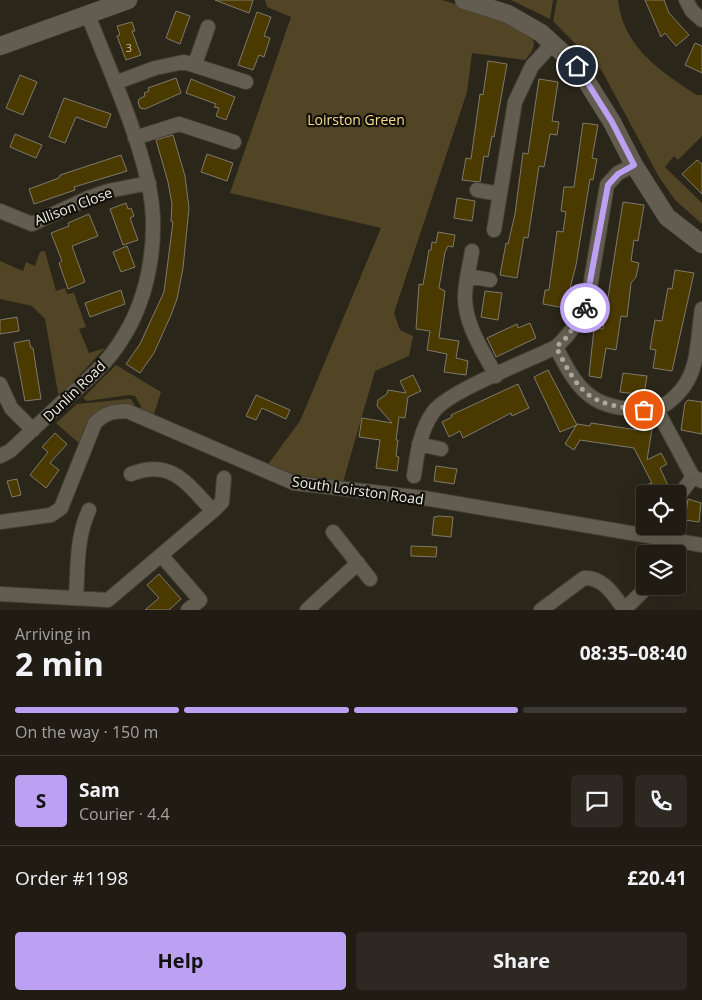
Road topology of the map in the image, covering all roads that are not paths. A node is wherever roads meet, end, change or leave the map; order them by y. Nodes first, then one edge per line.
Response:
1 (128, 0) edge
2 (464, 0) edge
3 (686, 0) edge
4 (88, 15) junction
5 (702, 20) edge
6 (208, 27) dead end
7 (553, 43) junction
8 (0, 46) edge
9 (195, 64) junction
10 (246, 82) dead end
11 (115, 83) junction
12 (135, 138) junction
13 (234, 142) dead end
14 (634, 165) junction
15 (149, 183) junction
16 (477, 190) dead end
17 (500, 194) junction
18 (0, 210) edge
19 (494, 230) dead end
20 (702, 244) edge
21 (472, 251) dead end
22 (468, 276) junction
23 (490, 280) dead end
24 (701, 318) edge
25 (556, 347) junction
26 (496, 376) junction
27 (0, 384) edge
28 (657, 410) junction
29 (33, 430) junction
30 (419, 444) junction
31 (441, 449) dead end
32 (0, 456) edge
33 (131, 474) dead end
34 (414, 476) dead end
35 (224, 478) dead end
36 (697, 479) edge
37 (686, 489) edge
38 (89, 510) dead end
39 (213, 511) junction
40 (0, 522) edge
41 (333, 532) dead end
42 (702, 545) edge
43 (161, 555) junction
44 (358, 563) junction
45 (370, 579) dead end
46 (0, 594) edge
47 (639, 595) edge
48 (76, 598) junction
49 (188, 610) edge
50 (306, 610) edge
51 (541, 610) edge
52 (625, 610) edge

1 - 4 street
2 - 7 street
3 - 5 street
4 - 8 street
4 - 11 street, Dunlin Road
6 - 9 street
7 - 14 street
7 - 17 street
9 - 10 street
9 - 11 street
11 - 12 street, Dunlin Road
12 - 13 street
12 - 15 street, Dunlin Road
14 - 20 street
14 - 25 street
15 - 18 street, Allison Close
15 - 29 street, Dunlin Road
16 - 17 street
17 - 19 street
21 - 22 street
22 - 23 street
22 - 26 street
24 - 28 street
25 - 26 street
25 - 28 street
26 - 30 street
27 - 29 street
28 - 36 street
29 - 32 street, Dunlin Road
30 - 31 street
30 - 34 street
33 - 39 street
35 - 39 street
36 - 37 street
38 - 48 street
39 - 43 street
40 - 42 street, South Loirston Road
41 - 44 street
43 - 48 street
43 - 49 street
44 - 45 street
44 - 50 street
46 - 48 street
47 - 52 street
51 - 52 street

